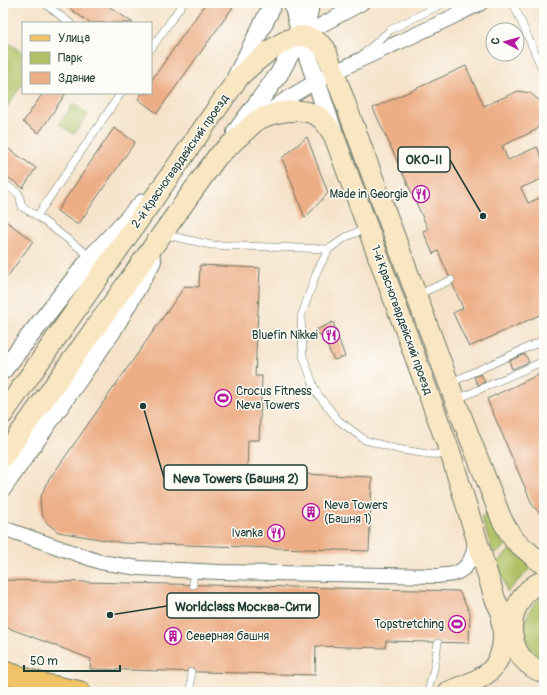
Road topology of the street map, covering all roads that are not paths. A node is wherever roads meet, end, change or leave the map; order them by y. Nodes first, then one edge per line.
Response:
1 (44, 3) edge
2 (183, 3) edge
3 (272, 3) edge
4 (371, 3) edge
5 (444, 3) edge
6 (481, 3) edge
7 (513, 3) edge
8 (360, 4) edge
9 (302, 5) edge
10 (69, 22) edge
11 (308, 31) junction
12 (152, 48) edge
13 (353, 63) junction
14 (334, 73) junction
15 (544, 73) edge
16 (316, 83) junction
17 (230, 88) junction
18 (120, 94) edge
19 (256, 121) junction
20 (334, 136) junction
21 (217, 157) junction
22 (175, 168) junction
23 (3, 183) edge
24 (194, 189) junction
25 (37, 216) junction
26 (368, 228) junction
27 (167, 235) junction
28 (329, 249) junction
29 (92, 257) junction
30 (451, 280) dead end
31 (416, 295) junction
32 (544, 340) edge
33 (544, 361) edge
34 (3, 370) edge
35 (452, 392) junction
36 (3, 414) edge
37 (451, 455) junction
38 (3, 457) edge
39 (3, 487) edge
40 (473, 527) junction
41 (3, 528) edge
42 (544, 564) edge
43 (544, 581) edge
44 (495, 599) junction
45 (513, 637) junction
46 (438, 643) dead end
47 (3, 672) edge
48 (191, 672) dead end
49 (544, 673) edge
50 (50, 688) edge
51 (79, 692) edge
52 (191, 692) edge
53 (428, 692) edge
54 (448, 692) edge

1 - 10 lane
2 - 12 lane
3 - 17 street
4 - 8 lane
5 - 13 lane
6 - 13 street
7 - 15 lane
8 - 11 street
9 - 11 street
11 - 14 main road, 1-й Красногвардейский проезд
11 - 16 street, 1-й Красногвардейский проезд
11 - 17 main road, 2-й Красногвардейский проезд
11 - 21 street
13 - 14 street
14 - 16 street
14 - 31 main road, 1-й Красногвардейский проезд
16 - 19 street
16 - 20 street, 1-й Красногвардейский проезд
17 - 22 main road, 2-й Красногвардейский проезд
18 - 25 lane
19 - 20 main road
19 - 21 main road
20 - 26 main road, 1-й Красногвардейский проезд
21 - 24 main road
22 - 29 street
22 - 36 main road, 2-й Красногвардейский проезд
23 - 25 lane
24 - 27 street
24 - 38 main road
25 - 29 lane
26 - 28 lane
26 - 37 main road, 1-й Красногвардейский проезд
27 - 28 lane
27 - 39 street
28 - 37 lane
29 - 34 street
30 - 31 lane
31 - 35 main road, 1-й Красногвардейский проезд
32 - 35 lane
33 - 35 lane
35 - 42 main road, 1-й Красногвардейский проезд
37 - 40 main road, 1-й Красногвардейский проезд
40 - 41 street
40 - 44 main road, 1-й Красногвардейский проезд
43 - 45 main road
44 - 45 main road, 1-й Красногвардейский проезд
44 - 54 main road
45 - 49 main road, 1-й Красногвардейский проезд
46 - 53 lane
47 - 50 main road
48 - 52 lane
50 - 51 main road

